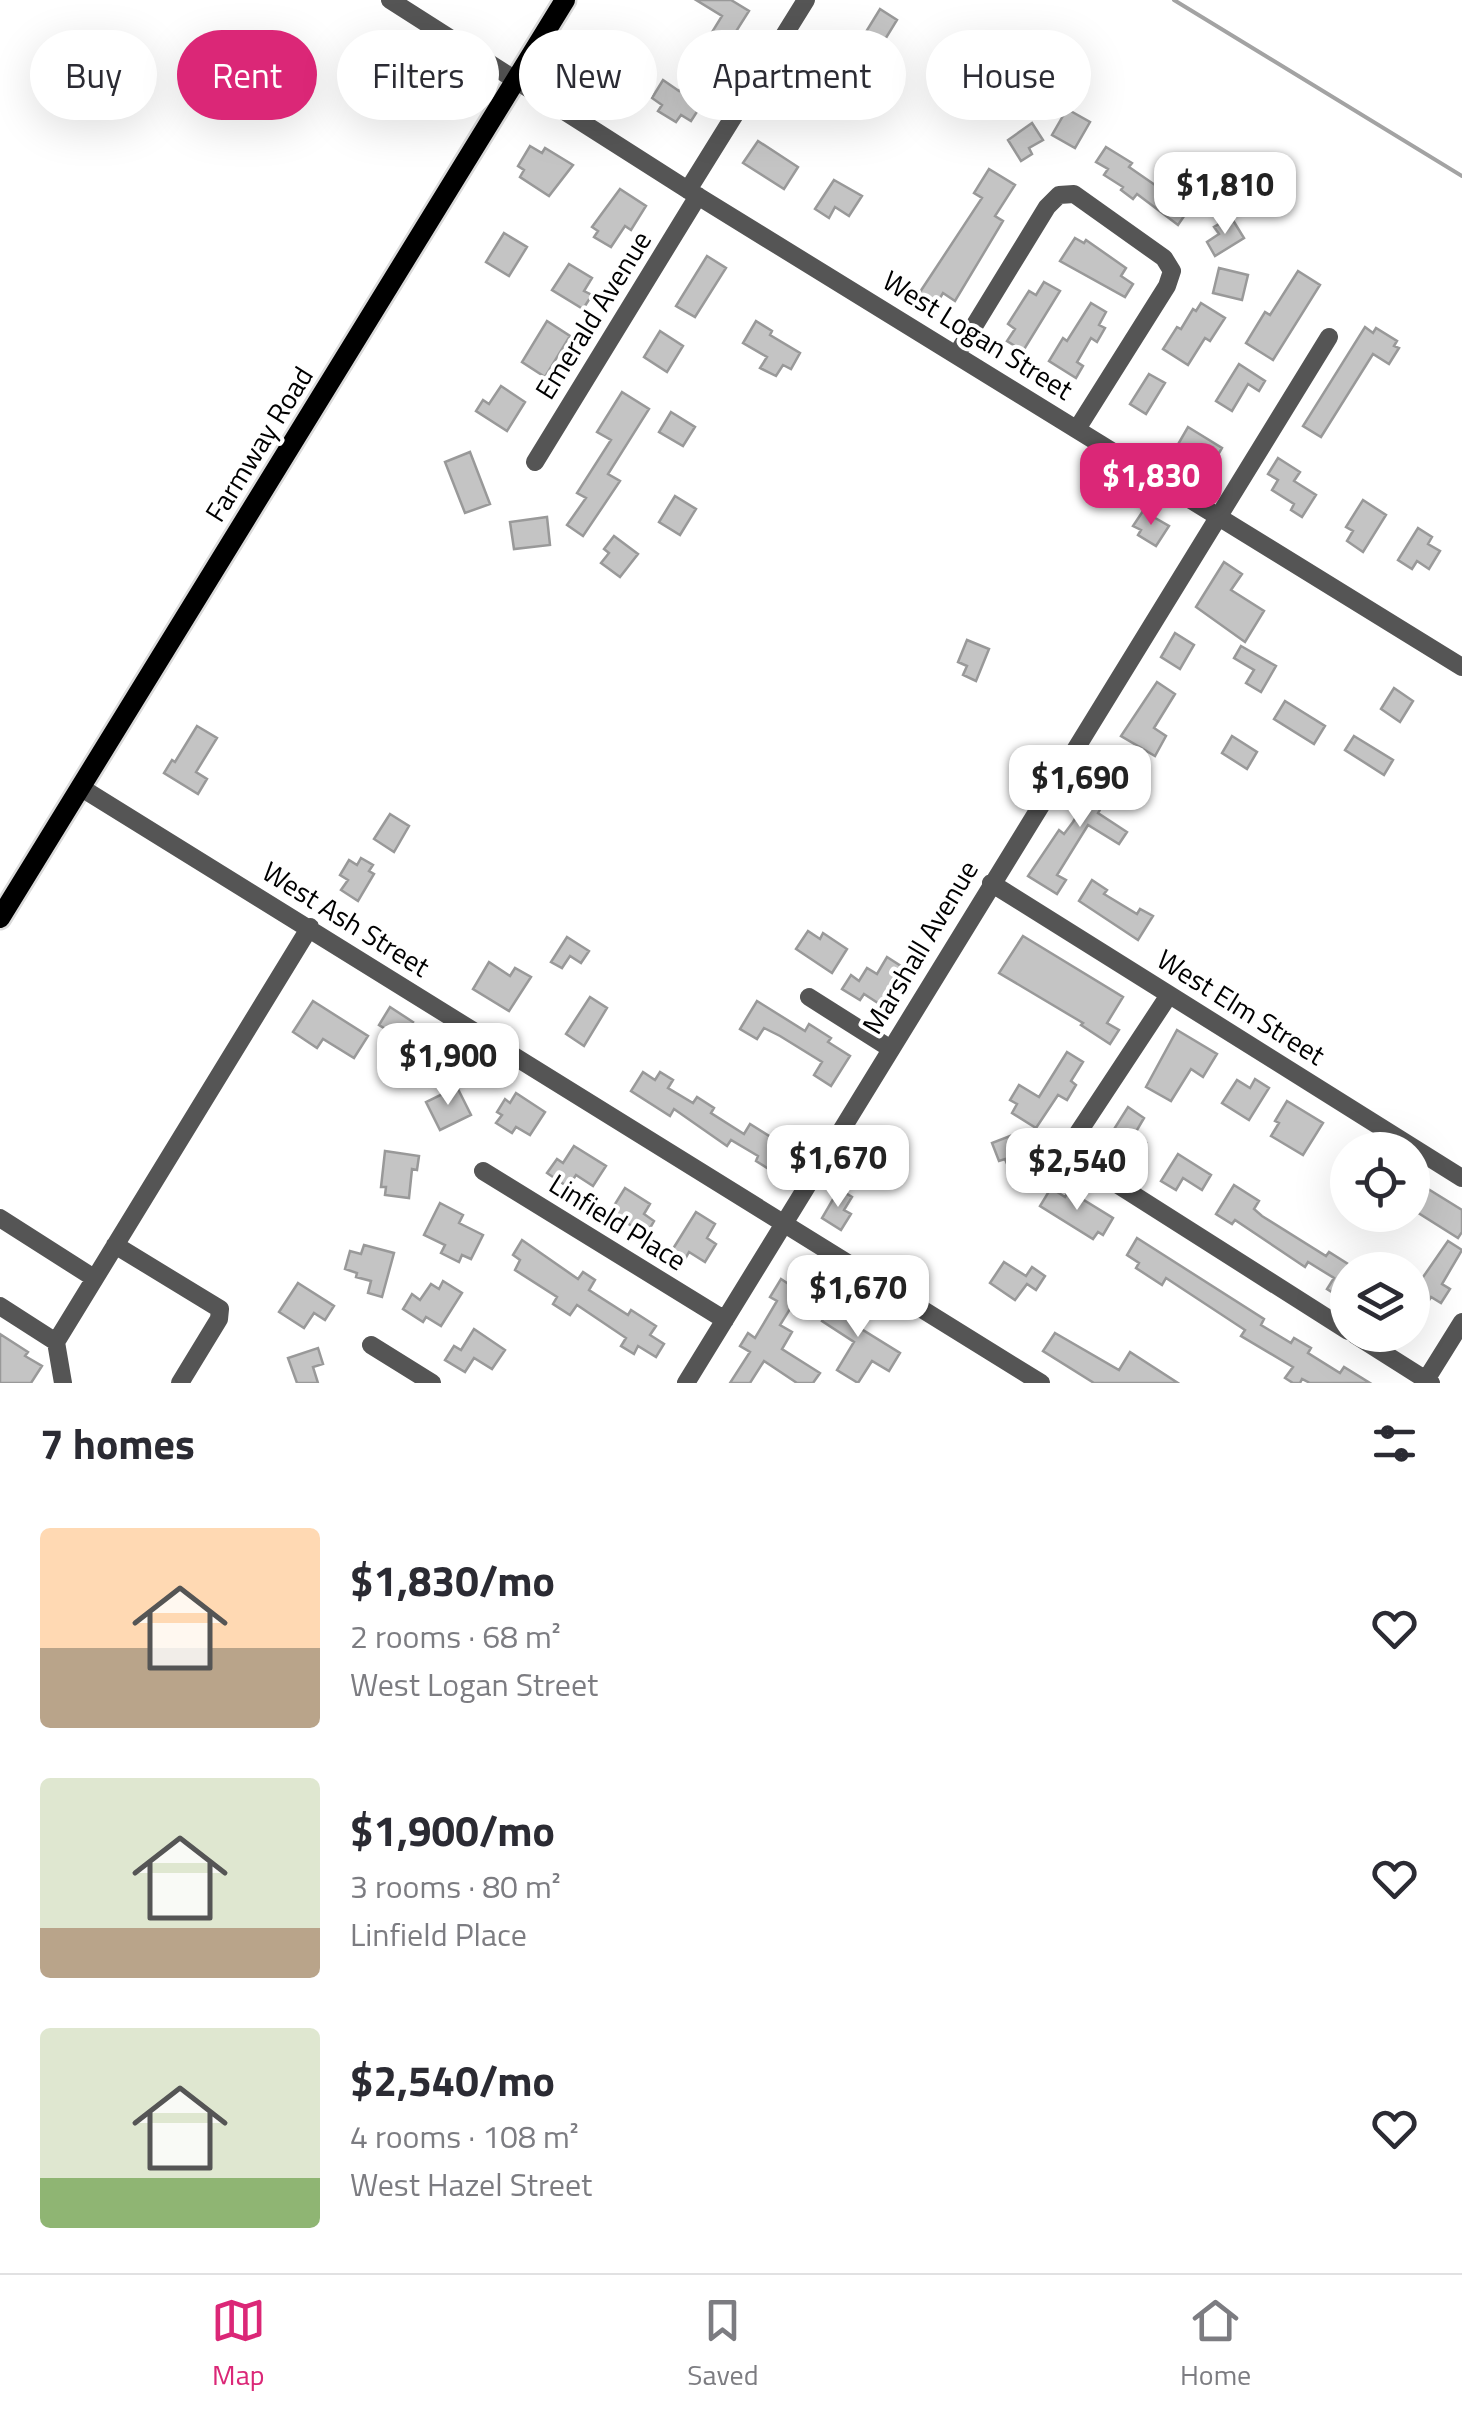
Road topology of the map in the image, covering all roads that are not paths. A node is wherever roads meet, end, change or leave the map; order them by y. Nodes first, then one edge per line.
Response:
1 (390, 0) edge
2 (565, 0) edge
3 (806, 0) edge
4 (517, 79) junction
5 (693, 193) junction
6 (1329, 337) dead end
7 (957, 354) junction
8 (1078, 429) junction
9 (535, 462) dead end
10 (1219, 518) junction
11 (1462, 666) edge
12 (80, 787) junction
13 (991, 883) junction
14 (0, 918) edge
15 (310, 927) junction
16 (1169, 995) junction
17 (808, 997) dead end
18 (890, 1048) junction
19 (482, 1170) dead end
20 (1462, 1178) edge
21 (0, 1218) edge
22 (783, 1225) junction
23 (114, 1245) junction
24 (94, 1278) junction
25 (0, 1306) edge
26 (1330, 1319) edge
27 (725, 1320) junction
28 (1462, 1322) edge
29 (56, 1342) junction
30 (372, 1345) dead end
31 (1380, 1352) edge
32 (1427, 1382) edge
33 (63, 1383) edge
34 (180, 1383) edge
35 (432, 1383) edge
36 (686, 1383) edge
37 (1040, 1383) edge

1 - 4 street, West Logan Street
2 - 4 main road, Farmway Road
3 - 5 street, Emerald Avenue
4 - 5 street, West Logan Street
4 - 12 main road, Farmway Road
5 - 7 street, West Logan Street
5 - 9 street, Emerald Avenue
6 - 10 street, Marshall Avenue
7 - 8 street, West Logan Street
7 - 8 street
8 - 10 street, West Logan Street
10 - 11 street, West Logan Street
10 - 13 street, Marshall Avenue
12 - 14 main road, Farmway Road
12 - 15 street, West Ash Street
13 - 16 street, West Elm Street
13 - 18 street, Marshall Avenue
15 - 22 street, West Ash Street
15 - 23 street
16 - 20 street, West Elm Street
16 - 26 street
17 - 18 street
18 - 22 street, Marshall Avenue
19 - 27 street, Linfield Place
21 - 24 street
22 - 27 street, Marshall Avenue
22 - 37 street, West Ash Street
23 - 24 street
23 - 34 street
24 - 29 street
25 - 29 street
27 - 36 street, Marshall Avenue
28 - 32 street
29 - 33 street
30 - 35 street
31 - 32 street

